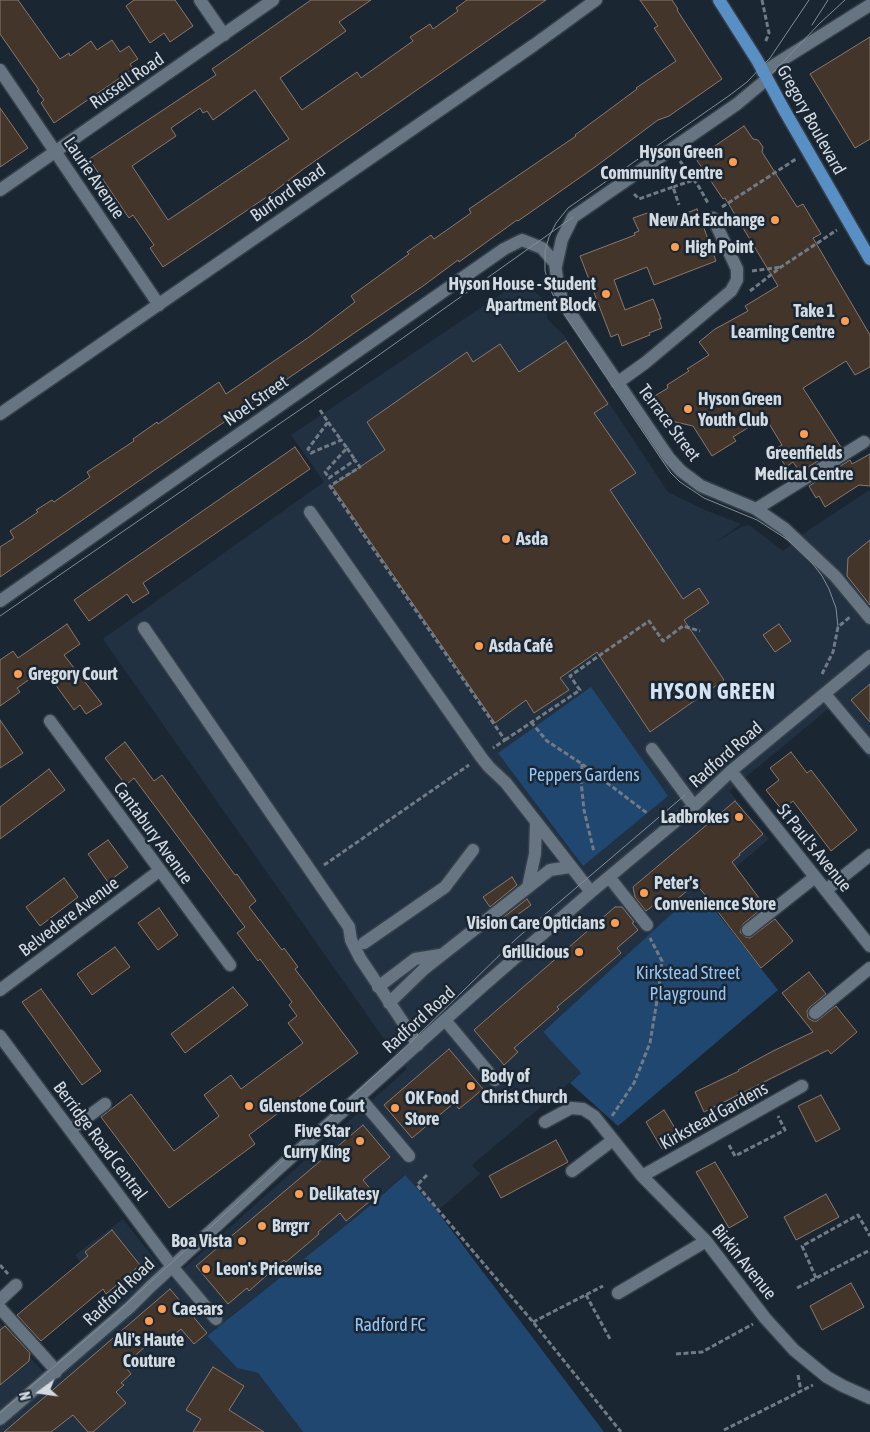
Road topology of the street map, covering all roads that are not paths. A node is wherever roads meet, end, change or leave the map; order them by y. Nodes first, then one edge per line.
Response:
1 (200, 0) edge
2 (273, 0) edge
3 (596, 0) edge
4 (719, 0) edge
5 (870, 5) edge
6 (224, 35) junction
7 (0, 70) edge
8 (765, 76) junction
9 (54, 151) junction
10 (0, 190) edge
11 (716, 214) road end
12 (870, 259) edge
13 (556, 266) junction
14 (159, 305) junction
15 (617, 384) junction
16 (0, 414) edge
17 (864, 442) dead end
18 (756, 509) junction
19 (310, 512) dead end
20 (0, 601) edge
21 (870, 618) edge
22 (144, 628) dead end
23 (870, 656) edge
24 (825, 694) junction
25 (50, 721) dead end
26 (870, 748) edge
27 (652, 749) dead end
28 (731, 771) junction
29 (694, 806) junction
30 (536, 823) junction
31 (473, 850) dead end
32 (870, 855) edge
33 (570, 867) junction
34 (159, 871) junction
35 (609, 876) junction
36 (815, 877) junction
37 (528, 887) junction
38 (826, 890) junction
39 (591, 892) junction
40 (647, 925) road end
41 (748, 930) dead end
42 (364, 943) dead end
43 (870, 946) edge
44 (443, 954) junction
45 (230, 966) dead end
46 (870, 968) edge
47 (378, 987) junction
48 (0, 990) edge
49 (389, 1004) junction
50 (815, 1013) dead end
51 (445, 1020) junction
52 (0, 1036) edge
53 (418, 1045) junction
54 (495, 1080) dead end
55 (802, 1086) dead end
56 (359, 1097) junction
57 (105, 1104) dead end
58 (545, 1122) dead end
59 (70, 1130) junction
60 (608, 1135) junction
61 (409, 1156) dead end
62 (572, 1171) dead end
63 (642, 1176) junction
64 (706, 1240) junction
65 (172, 1267) junction
66 (16, 1285) dead end
67 (618, 1293) road end
68 (0, 1300) edge
69 (0, 1308) edge
70 (216, 1319) dead end
71 (56, 1372) junction
72 (870, 1398) edge
73 (0, 1420) edge

1 - 6 street
2 - 6 street, Russell Road
3 - 14 street, Burford Road
4 - 8 main road, Gregory Boulevard
5 - 8 street
6 - 9 street, Russell Road
7 - 9 street, Laurie Avenue
8 - 12 main road, Gregory Boulevard
8 - 13 street, Terrace Street
9 - 10 street, Russell Road
9 - 14 street, Laurie Avenue
11 - 15 street
13 - 15 street, Terrace Street
13 - 20 street, Noel Street
14 - 16 street, Burford Road
15 - 18 street, Terrace Street
17 - 18 street
18 - 21 street, Terrace Street
19 - 30 street
22 - 47 street
23 - 24 street, Radford Road
24 - 26 street
24 - 28 street, Radford Road
25 - 34 street, Cantabury Avenue
27 - 29 street
28 - 29 street, Radford Road
28 - 36 street, St Paul's Avenue
29 - 35 street, Radford Road
30 - 33 street
30 - 37 street
31 - 42 street
32 - 38 street
33 - 37 street
33 - 39 street
34 - 45 street, Cantabury Avenue
34 - 48 street, Belvedere Avenue
35 - 39 street, Radford Road
35 - 40 street
36 - 38 street, St Paul's Avenue
36 - 41 street
37 - 44 street
38 - 43 street, St Paul's Avenue
39 - 51 street, Radford Road
44 - 47 street
44 - 49 street
46 - 50 street
47 - 49 street
49 - 53 street
51 - 53 street, Radford Road
51 - 54 street
52 - 59 street, Berridge Road Central
53 - 56 street, Radford Road
55 - 63 street, Kirkstead Gardens
56 - 61 street
56 - 65 street, Radford Road
57 - 59 street
58 - 60 street, Birkin Avenue
59 - 65 street, Berridge Road Central
60 - 62 street
60 - 63 street, Birkin Avenue
63 - 64 street, Birkin Avenue
64 - 67 street
64 - 72 street, Birkin Avenue
65 - 70 street, Berridge Road Central
65 - 71 street, Radford Road
66 - 68 street
69 - 71 street
71 - 73 street, Radford Road

